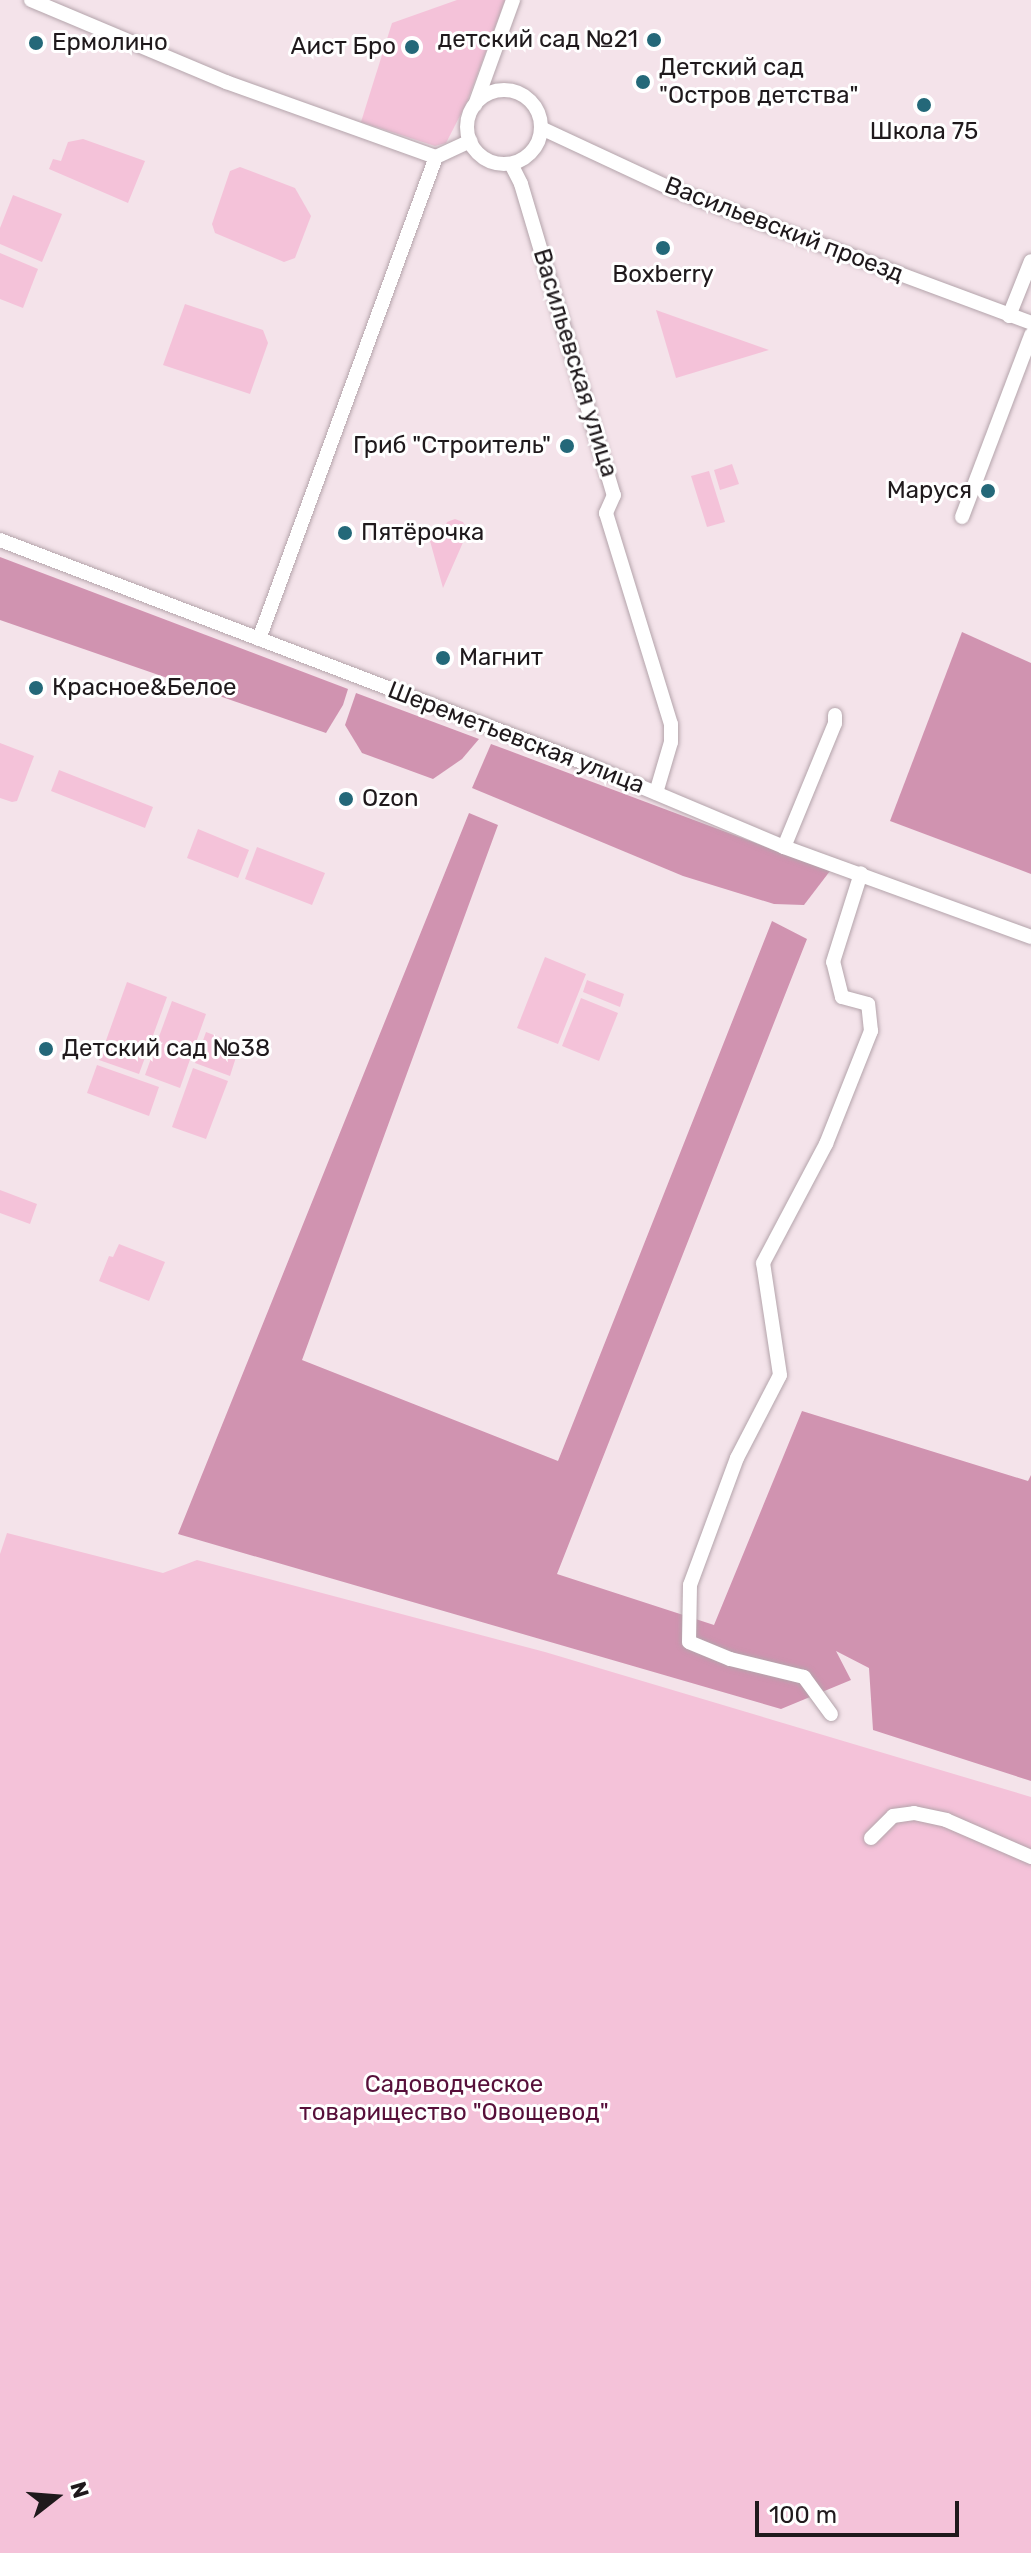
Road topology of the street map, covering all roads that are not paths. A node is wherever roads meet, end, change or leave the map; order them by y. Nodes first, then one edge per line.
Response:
1 (31, 0) edge
2 (513, 0) edge
3 (475, 105) junction
4 (541, 128) junction
5 (470, 141) junction
6 (436, 157) junction
7 (511, 164) junction
8 (1031, 261) edge
9 (1009, 316) junction
10 (1031, 323) edge
11 (1031, 335) edge
12 (962, 517) dead end
13 (0, 540) edge
14 (259, 639) junction
15 (835, 715) dead end
16 (656, 793) junction
17 (784, 847) junction
18 (861, 873) junction
19 (1031, 937) edge
20 (831, 1714) dead end
21 (871, 1838) dead end
22 (1031, 1857) edge

1 - 6 street
2 - 3 street
3 - 4 street
3 - 5 street
4 - 7 street
4 - 9 street, Васильевский проезд
5 - 6 street
5 - 7 street
6 - 14 street
7 - 16 street, Васильевская улица
8 - 9 street
9 - 10 street, Васильевский проезд
11 - 12 street
13 - 14 street, Шереметьевская улица
14 - 16 street, Шереметьевская улица
15 - 17 street
16 - 17 street, Шереметьевская улица
17 - 18 street, Шереметьевская улица
18 - 19 street, Шереметьевская улица
18 - 20 street
21 - 22 street

